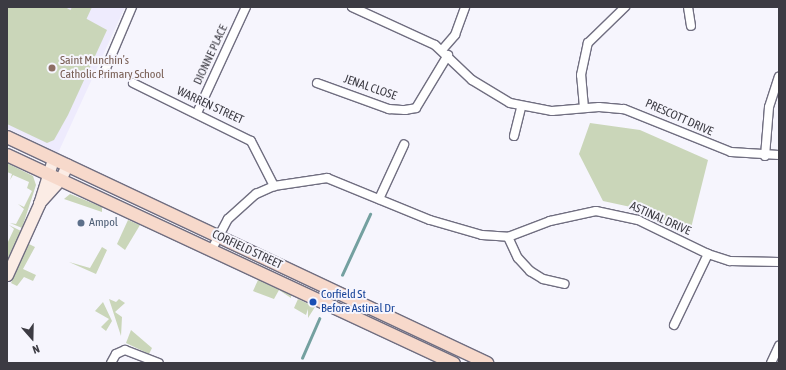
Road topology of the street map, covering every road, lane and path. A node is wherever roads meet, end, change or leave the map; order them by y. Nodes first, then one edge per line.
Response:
1 (132, 7) edge
2 (246, 7) edge
3 (355, 7) edge
4 (465, 7) edge
5 (625, 7) edge
6 (688, 7) edge
7 (691, 26) dead end
8 (445, 53) junction
9 (104, 73) dead end
10 (779, 78) edge
11 (133, 83) dead end
12 (317, 83) dead end
13 (522, 107) junction
14 (584, 108) junction
15 (197, 113) junction
16 (514, 136) dead end
17 (7, 137) edge
18 (404, 145) dead end
19 (7, 155) edge
20 (779, 155) edge
21 (765, 156) junction
22 (53, 159) junction
23 (67, 165) junction
24 (46, 174) junction
25 (60, 180) junction
26 (274, 186) junction
27 (379, 199) junction
28 (39, 204) junction
29 (218, 236) junction
30 (508, 236) junction
31 (212, 249) junction
32 (708, 254) junction
33 (779, 262) edge
34 (7, 275) edge
35 (564, 284) dead end
36 (674, 325) dead end
37 (779, 346) edge
38 (111, 363) edge
39 (159, 363) edge
40 (454, 363) edge
41 (487, 363) edge
42 (771, 363) edge

1 - 9 street
2 - 15 street, DIONNE PLACE
3 - 8 street, PRESCOTT DRIVE
4 - 8 street
5 - 14 street
6 - 7 street
8 - 12 street, JENAL CLOSE
8 - 13 street, PRESCOTT DRIVE
10 - 21 street
11 - 15 street, WARREN STREET
13 - 14 street, PRESCOTT DRIVE
13 - 16 street
14 - 21 street, PRESCOTT DRIVE
15 - 26 street, WARREN STREET
17 - 22 main road, CORFIELD STREET
18 - 27 street
19 - 24 main road, CORFIELD STREET
20 - 21 street, PRESCOTT DRIVE
22 - 23 main road, CORFIELD STREET
22 - 24 main road
23 - 25 main road
23 - 29 main road, CORFIELD STREET
24 - 25 main road, CORFIELD STREET
24 - 28 main road
25 - 28 main road
25 - 31 main road, CORFIELD STREET
26 - 27 street, ASTINAL DRIVE
26 - 29 street, ASTINAL DRIVE
27 - 30 street, ASTINAL DRIVE
28 - 34 main road
29 - 31 street, ASTINAL DRIVE
29 - 41 main road, CORFIELD STREET
30 - 32 street, ASTINAL DRIVE
30 - 35 street
31 - 40 main road, CORFIELD STREET
32 - 33 street, ASTINAL DRIVE
32 - 36 street
37 - 42 street
38 - 39 street

